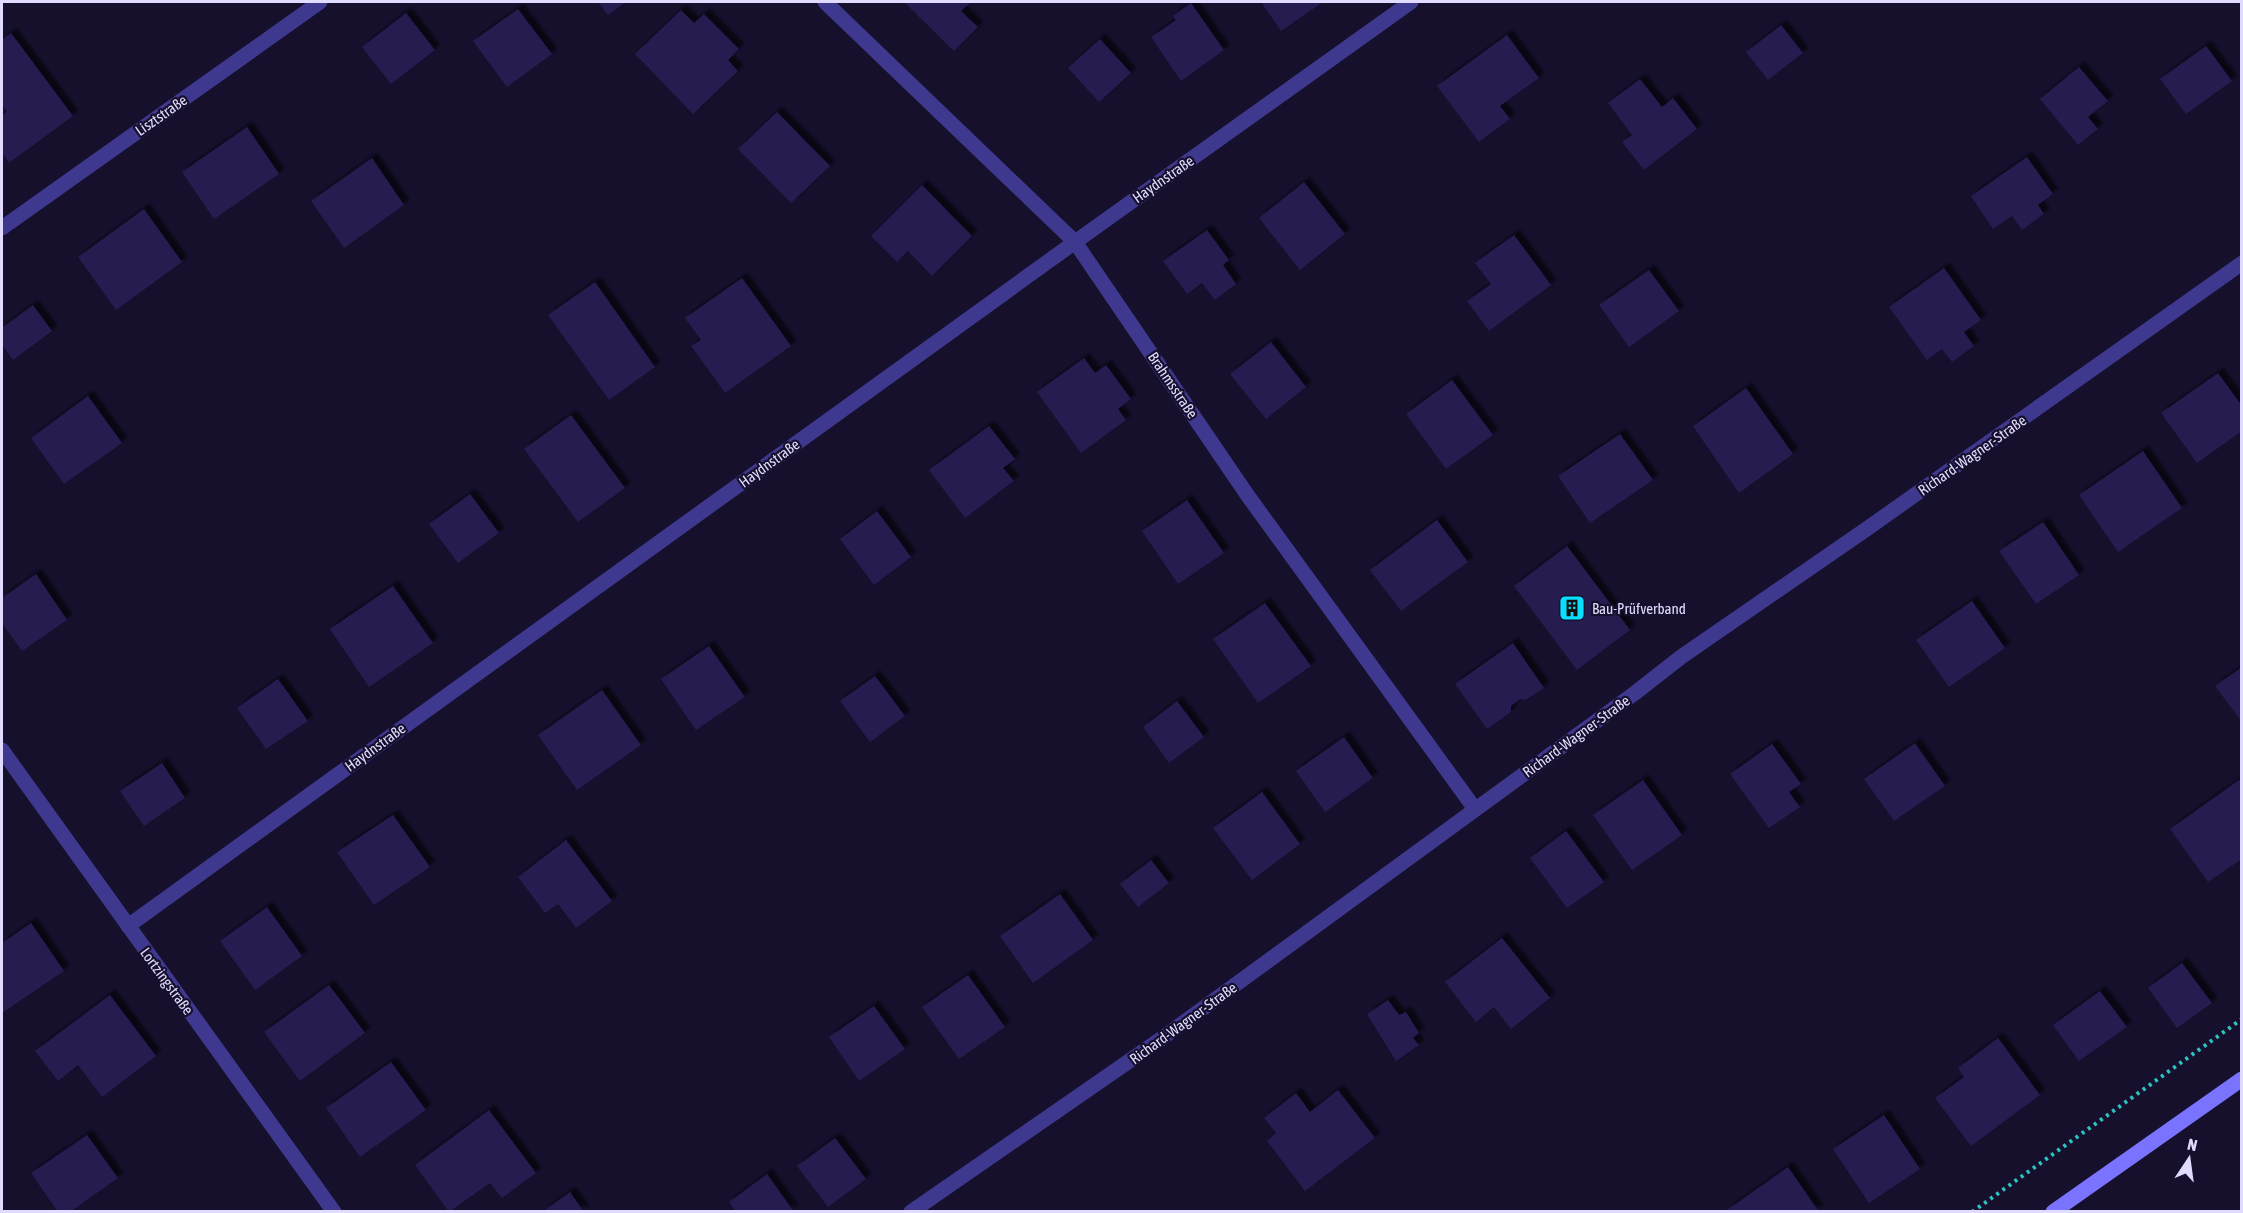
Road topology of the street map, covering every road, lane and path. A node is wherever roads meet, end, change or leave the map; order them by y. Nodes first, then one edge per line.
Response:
1 (320, 2) edge
2 (825, 2) edge
3 (1411, 2) edge
4 (2, 228) edge
5 (1075, 242) junction
6 (2241, 263) edge
7 (2, 750) edge
8 (1475, 809) junction
9 (128, 926) junction
10 (2241, 1018) edge
11 (2241, 1079) edge
12 (334, 1212) edge
13 (911, 1212) edge
14 (1972, 1212) edge
15 (2053, 1212) edge

1 - 4 street, Lisztstraße
2 - 5 street, Brahmsstraße
3 - 5 street, Haydnstraße
5 - 8 street, Brahmsstraße
5 - 9 street, Haydnstraße
6 - 8 street, Richard-Wagner-Straße
7 - 9 street, Lortzingstraße
8 - 13 street, Richard-Wagner-Straße
9 - 12 street, Lortzingstraße
10 - 14 path
11 - 15 street

